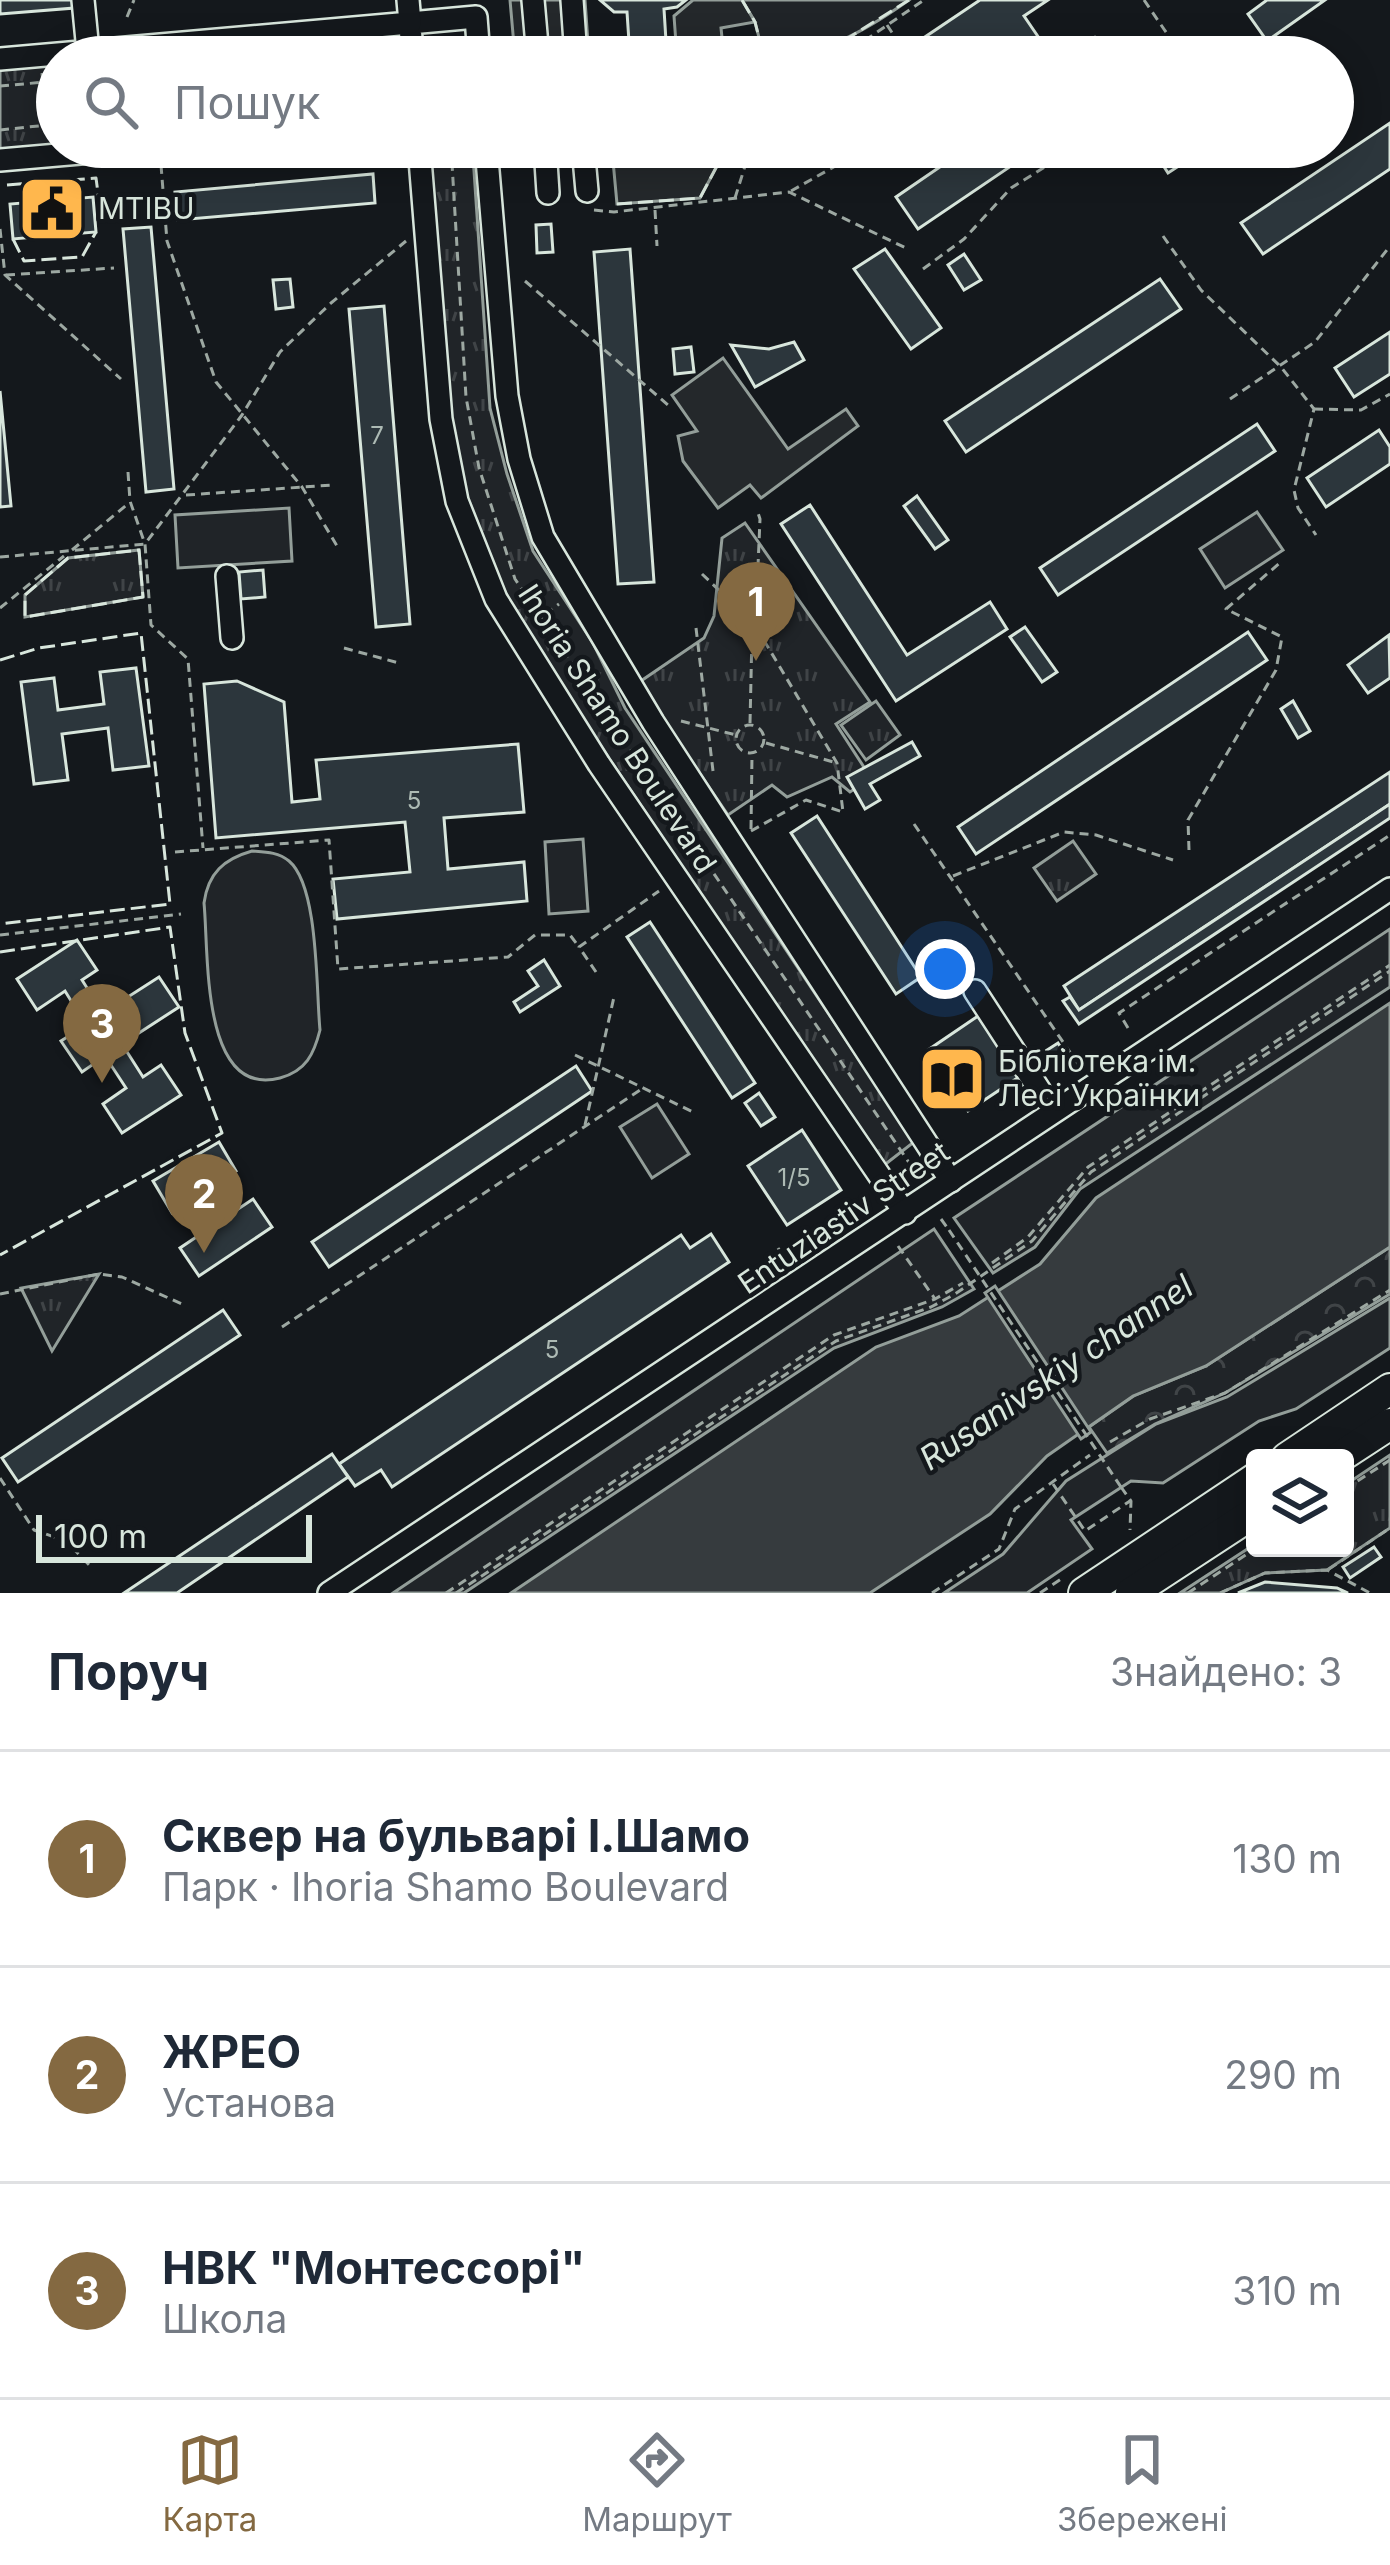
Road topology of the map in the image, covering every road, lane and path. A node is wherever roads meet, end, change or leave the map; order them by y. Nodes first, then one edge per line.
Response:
1 (83, 0) edge
2 (134, 0) edge
3 (533, 0) edge
4 (572, 0) edge
5 (924, 0) edge
6 (1144, 0) edge
7 (476, 9) edge
8 (409, 12) edge
9 (127, 17) dead end
10 (887, 25) junction
11 (445, 29) dead end
12 (87, 36) edge
13 (211, 36) edge
14 (446, 36) edge
15 (536, 36) edge
16 (575, 36) edge
17 (871, 36) edge
18 (894, 36) edge
19 (1169, 36) edge
20 (36, 55) edge
21 (0, 59) edge
22 (0, 76) edge
23 (36, 83) edge
24 (0, 86) edge
25 (36, 126) edge
26 (0, 130) edge
27 (36, 157) edge
28 (0, 160) edge
29 (157, 168) edge
30 (421, 168) edge
31 (488, 168) edge
32 (546, 168) edge
33 (585, 168) edge
34 (744, 168) edge
35 (832, 168) edge
36 (1043, 168) edge
37 (789, 192) junction
38 (548, 194) dead end
39 (734, 199) junction
40 (589, 200) joint
41 (655, 208) junction
42 (0, 229) edge
43 (1163, 236) dead end
44 (408, 240) dead end
45 (657, 246) dead end
46 (1390, 247) edge
47 (908, 249) dead end
48 (114, 268) dead end
49 (923, 269) dead end
50 (4, 275) junction
51 (525, 281) dead end
52 (1281, 367) junction
53 (121, 379) dead end
54 (1390, 394) edge
55 (1230, 399) dead end
56 (668, 406) dead end
57 (1314, 409) junction
58 (242, 415) junction
59 (128, 472) dead end
60 (333, 485) dead end
61 (302, 487) junction
62 (184, 495) junction
63 (130, 501) junction
64 (757, 510) dead end
65 (1316, 536) dead end
66 (145, 544) junction
67 (337, 545) dead end
68 (68, 554) junction
69 (0, 557) edge
70 (1281, 562) dead end
71 (702, 574) dead end
72 (227, 576) dead end
73 (574, 593) junction
74 (0, 608) edge
75 (755, 613) junction
76 (745, 614) junction
77 (696, 628) dead end
78 (759, 632) junction
79 (752, 634) junction
80 (517, 635) junction
81 (232, 638) dead end
82 (344, 648) dead end
83 (399, 663) dead end
84 (681, 721) dead end
85 (751, 724) junction
86 (708, 729) junction
87 (736, 735) junction
88 (764, 742) junction
89 (752, 753) junction
90 (837, 764) junction
91 (713, 771) dead end
92 (914, 824) dead end
93 (1390, 835) edge
94 (203, 850) junction
95 (1189, 850) dead end
96 (175, 852) dead end
97 (1173, 860) dead end
98 (951, 877) junction
99 (1390, 889) edge
100 (659, 890) dead end
101 (181, 914) dead end
102 (0, 935) edge
103 (579, 947) junction
104 (1390, 968) edge
105 (596, 972) dead end
106 (975, 991) dead end
107 (614, 998) dead end
108 (1128, 1028) dead end
109 (575, 1055) dead end
110 (1078, 1064) dead end
111 (599, 1069) junction
112 (640, 1090) junction
113 (1040, 1091) dead end
114 (692, 1112) dead end
115 (584, 1127) junction
116 (951, 1181) junction
117 (905, 1213) junction
118 (941, 1219) dead end
119 (898, 1246) dead end
120 (778, 1248) dead end
121 (783, 1256) dead end
122 (992, 1263) dead end
123 (963, 1283) dead end
124 (1390, 1291) edge
125 (0, 1294) edge
126 (935, 1299) junction
127 (184, 1305) dead end
128 (282, 1327) dead end
129 (1390, 1389) edge
130 (1390, 1424) edge
131 (1110, 1442) dead end
132 (1300, 1449) edge
133 (1352, 1449) edge
134 (1090, 1455) dead end
135 (1390, 1460) edge
136 (0, 1478) edge
137 (1052, 1483) junction
138 (1354, 1483) edge
139 (1246, 1484) edge
140 (1131, 1501) junction
141 (1246, 1518) edge
142 (1390, 1528) edge
143 (1130, 1533) dead end
144 (1246, 1555) edge
145 (92, 1569) dead end
146 (1328, 1570) junction
147 (1080, 1581) edge
148 (329, 1593) edge
149 (446, 1593) edge
150 (456, 1593) edge
151 (932, 1593) edge
152 (1040, 1593) edge
153 (1131, 1593) edge
154 (1188, 1593) edge
155 (1220, 1593) edge
156 (1370, 1593) edge

1 - 12 street
2 - 9 path
3 - 15 street
4 - 16 street
5 - 10 path
6 - 19 path
7 - 8 street
8 - 13 street
10 - 17 path
10 - 18 path
11 - 14 path
20 - 21 street
22 - 24 path
23 - 24 path
25 - 26 path
27 - 28 street
29 - 58 path
30 - 80 street, Ihoria Shamo Boulevard
31 - 73 street, Ihoria Shamo Boulevard
32 - 38 street
33 - 40 street
34 - 39 path
35 - 37 path
36 - 49 path
37 - 39 path
37 - 47 path
39 - 41 path
40 - 41 path
41 - 45 path
42 - 50 path
43 - 52 path
44 - 58 path
46 - 52 path
48 - 50 path
50 - 53 path
51 - 56 path
52 - 55 path
52 - 57 path
54 - 57 path
57 - 65 path
58 - 61 path
58 - 62 path
59 - 63 path
60 - 61 path
61 - 62 path
61 - 67 path
62 - 66 path
63 - 66 path
63 - 68 path
64 - 75 path
66 - 68 path
66 - 94 path
68 - 69 path
68 - 74 path
70 - 95 path
71 - 76 path
72 - 81 street
73 - 80 path
73 - 116 street, Ihoria Shamo Boulevard
75 - 76 path
75 - 78 path
76 - 79 path
77 - 86 path
78 - 79 path
78 - 90 path
79 - 85 path
80 - 117 street, Ihoria Shamo Boulevard
82 - 83 path
84 - 86 path
85 - 87 path
85 - 88 path
86 - 87 path
86 - 91 path
87 - 89 path
88 - 89 path
88 - 90 path
89 - 90 path
92 - 98 path
93 - 108 path
94 - 96 path
94 - 103 path
97 - 98 path
98 - 110 path
99 - 116 street, Entuziastiv Street
100 - 103 path
101 - 102 path
103 - 105 path
104 - 122 path
104 - 150 path
106 - 113 street
107 - 111 path
109 - 111 path
111 - 112 path
111 - 115 path
112 - 114 path
112 - 115 path
115 - 128 path
116 - 117 street, Entuziastiv Street
117 - 148 street, Entuziastiv Street
118 - 140 path, bridge
119 - 126 path
120 - 121 path
123 - 126 path
124 - 131 path
125 - 127 path
126 - 149 path
129 - 132 highway
130 - 133 highway
134 - 137 path
135 - 138 path
136 - 145 path
137 - 140 path
137 - 151 path
139 - 147 highway
140 - 143 path
141 - 153 highway
142 - 146 path
144 - 154 path
146 - 155 path
146 - 156 path
147 - 152 path

